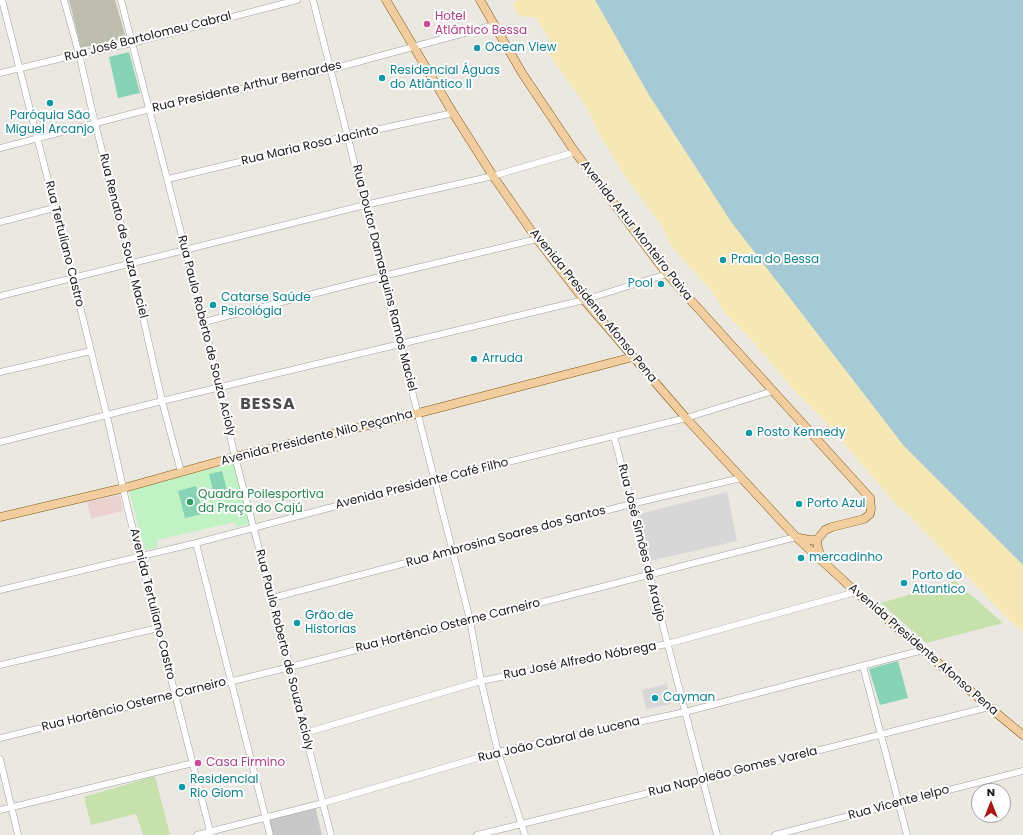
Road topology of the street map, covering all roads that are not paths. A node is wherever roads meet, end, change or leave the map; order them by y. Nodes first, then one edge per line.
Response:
1 (2, 0) edge
2 (64, 0) edge
3 (121, 0) edge
4 (297, 0) edge
5 (313, 0) edge
6 (386, 0) edge
7 (480, 0) edge
8 (494, 25) junction
9 (132, 43) junction
10 (413, 46) junction
11 (79, 54) junction
12 (20, 68) junction
13 (332, 69) junction
14 (0, 73) edge
15 (150, 109) junction
16 (453, 114) junction
17 (95, 123) junction
18 (348, 136) junction
19 (38, 138) junction
20 (0, 148) edge
21 (575, 152) junction
22 (493, 176) junction
23 (168, 179) junction
24 (364, 205) junction
25 (54, 208) junction
26 (0, 222) edge
27 (537, 239) junction
28 (185, 250) junction
29 (131, 264) junction
30 (667, 274) junction
31 (383, 276) junction
32 (73, 278) junction
33 (0, 296) edge
34 (584, 300) junction
35 (204, 322) junction
36 (401, 343) junction
37 (90, 351) junction
38 (633, 357) junction
39 (0, 372) edge
40 (219, 387) junction
41 (773, 391) junction
42 (162, 401) junction
43 (419, 412) junction
44 (107, 416) junction
45 (686, 418) junction
46 (614, 436) junction
47 (0, 442) edge
48 (235, 458) junction
49 (181, 472) junction
50 (741, 478) junction
51 (435, 480) junction
52 (124, 488) junction
53 (631, 504) junction
54 (0, 517) edge
55 (253, 527) junction
56 (796, 537) junction
57 (817, 540) junction
58 (196, 543) junction
59 (453, 551) junction
60 (140, 556) junction
61 (825, 564) junction
62 (650, 574) junction
63 (0, 590) edge
64 (856, 592) junction
65 (272, 598) junction
66 (470, 620) junction
67 (158, 628) junction
68 (666, 644) junction
69 (923, 650) junction
70 (0, 665) edge
71 (863, 666) junction
72 (290, 667) junction
73 (232, 681) junction
74 (481, 681) junction
75 (175, 695) junction
76 (989, 707) junction
77 (685, 712) junction
78 (305, 733) junction
79 (881, 735) junction
80 (1023, 735) edge
81 (0, 738) edge
82 (498, 752) junction
83 (0, 759) edge
84 (193, 763) junction
85 (1023, 771) edge
86 (702, 780) junction
87 (324, 803) junction
88 (899, 803) junction
89 (12, 808) junction
90 (0, 810) edge
91 (265, 817) junction
92 (522, 823) junction
93 (211, 833) edge
94 (18, 835) edge
95 (197, 835) edge
96 (270, 835) edge
97 (331, 835) edge
98 (477, 835) edge
99 (525, 835) edge
100 (717, 835) edge
101 (775, 835) edge
102 (907, 835) edge

1 - 12 street, Rua Tertuliano Castro
2 - 11 street, Rua Renato de Souza Maciel
3 - 9 street, Rua Paulo Roberto de Souza Acioly
4 - 9 street, Rua José Bartolomeu Cabral
5 - 13 street, Rua Doutor Damasquins Ramos Maciel
6 - 10 main road, Avenida Presidente Afonso Pena
7 - 8 main road, Avenida Artur Monteiro Paiva
8 - 10 street, Rua Presidente Arthur Bernardes
8 - 21 main road, Avenida Artur Monteiro Paiva
9 - 11 street, Rua José Bartolomeu Cabral
9 - 15 street, Rua Paulo Roberto de Souza Acioly
10 - 13 street, Rua Presidente Arthur Bernardes
10 - 16 main road, Avenida Presidente Afonso Pena
11 - 12 street, Rua José Bartolomeu Cabral
11 - 17 street, Rua Renato de Souza Maciel
12 - 14 street, Rua José Bartolomeu Cabral
12 - 19 street, Rua Tertuliano Castro
13 - 15 street, Rua Presidente Arthur Bernardes
13 - 18 street, Rua Doutor Damasquins Ramos Maciel
15 - 17 street, Rua Presidente Arthur Bernardes
15 - 23 street, Rua Paulo Roberto de Souza Acioly
16 - 18 street, Rua Maria Rosa Jacinto
16 - 22 main road, Avenida Presidente Afonso Pena
17 - 19 street, Rua Presidente Arthur Bernardes
17 - 29 street, Rua Renato de Souza Maciel
18 - 23 street, Rua Maria Rosa Jacinto
18 - 24 street, Rua Doutor Damasquins Ramos Maciel
19 - 20 street, Rua Presidente Arthur Bernardes
19 - 25 street, Rua Tertuliano Castro
21 - 22 street
21 - 30 main road, Avenida Artur Monteiro Paiva
22 - 24 street
22 - 27 main road, Avenida Presidente Afonso Pena
23 - 28 street, Rua Paulo Roberto de Souza Acioly
24 - 28 street
24 - 31 street, Rua Doutor Damasquins Ramos Maciel
25 - 26 street
25 - 32 street, Rua Tertuliano Castro
27 - 31 street
27 - 34 main road, Avenida Presidente Afonso Pena
28 - 29 street
28 - 35 street, Rua Paulo Roberto de Souza Acioly
29 - 32 street
29 - 42 street, Rua Renato de Souza Maciel
30 - 34 street
30 - 41 main road, Avenida Artur Monteiro Paiva
31 - 35 street
31 - 36 street, Rua Doutor Damasquins Ramos Maciel
32 - 33 street
32 - 37 street, Rua Tertuliano Castro
34 - 36 street
34 - 38 main road, Avenida Presidente Afonso Pena
35 - 40 street, Rua Paulo Roberto de Souza Acioly
36 - 40 street
36 - 43 street, Rua Doutor Damasquins Ramos Maciel
37 - 39 street
37 - 44 street, Rua Tertuliano Castro
38 - 43 main road, Avenida Presidente Nilo Peçanha
38 - 45 main road, Avenida Presidente Afonso Pena
40 - 42 street
40 - 48 street, Rua Paulo Roberto de Souza Acioly
41 - 45 street, Avenida Presidente Café Filho
41 - 57 main road, Avenida Artur Monteiro Paiva
42 - 44 street
42 - 49 street, Rua Renato de Souza Maciel
43 - 48 main road, Avenida Presidente Nilo Peçanha
43 - 51 street, Rua Doutor Damasquins Ramos Maciel
44 - 47 street
44 - 52 street, Rua Tertuliano Castro
45 - 46 street, Avenida Presidente Café Filho
45 - 50 main road, Avenida Presidente Afonso Pena
46 - 51 street, Avenida Presidente Café Filho
46 - 53 street, Rua José Simões de Araújo
48 - 49 main road, Avenida Presidente Nilo Peçanha
48 - 55 street, Rua Paulo Roberto de Souza Acioly
49 - 52 main road, Avenida Presidente Nilo Peçanha
50 - 53 street, Rua Ambrosina Soares dos Santos
50 - 56 main road, Avenida Presidente Afonso Pena
51 - 55 street, Avenida Presidente Café Filho
51 - 59 street, Rua Doutor Damasquins Ramos Maciel
52 - 54 main road, Avenida Presidente Nilo Peçanha
52 - 60 street, Avenida Tertuliano Castro
53 - 59 street, Rua Ambrosina Soares dos Santos
53 - 62 street, Rua José Simões de Araújo
55 - 58 street, Avenida Presidente Café Filho
55 - 65 street, Rua Paulo Roberto de Souza Acioly
56 - 57 main road, Rua Hortêncio Osterne Carneiro
56 - 61 main road, Avenida Presidente Afonso Pena
56 - 62 street, Rua Hortêncio Osterne Carneiro
57 - 61 main road, Avenida Presidente Afonso Pena
58 - 60 street, Avenida Presidente Café Filho
58 - 73 street
59 - 65 street, Rua Ambrosina Soares dos Santos
59 - 66 street, Rua Doutor Damasquins Ramos Maciel
60 - 63 street, Avenida Presidente Café Filho
60 - 67 street, Avenida Tertuliano Castro
61 - 64 main road, Avenida Presidente Afonso Pena
62 - 66 street, Rua Hortêncio Osterne Carneiro
62 - 68 street, Rua José Simões de Araújo
64 - 68 street, Rua José Alfredo Nóbrega
64 - 69 main road, Avenida Presidente Afonso Pena
65 - 72 street, Rua Paulo Roberto de Souza Acioly
66 - 72 street, Rua Hortêncio Osterne Carneiro
66 - 74 street, Rua Doutor Damasquins Ramos Maciel
67 - 70 street
67 - 75 street, Avenida Tertuliano Castro
68 - 74 street, Rua José Alfredo Nóbrega
68 - 77 street, Rua José Simões de Araújo
69 - 71 street, Rua João Cabral de Lucena
69 - 76 main road, Avenida Presidente Afonso Pena
71 - 77 street, Rua João Cabral de Lucena
71 - 79 street
72 - 73 street, Rua Hortêncio Osterne Carneiro
72 - 78 street, Rua Paulo Roberto de Souza Acioly
73 - 75 street, Rua Hortêncio Osterne Carneiro
73 - 91 street
74 - 78 street, Rua José Alfredo Nóbrega
74 - 82 street, Rua Doutor Damasquins Ramos Maciel
75 - 81 street, Rua Hortêncio Osterne Carneiro
75 - 84 street, Avenida Tertuliano Castro
76 - 79 street, Rua Napoleão Gomes Varela
76 - 80 main road, Avenida Presidente Afonso Pena
77 - 82 street, Rua João Cabral de Lucena
77 - 86 street, Rua José Simões de Araújo
78 - 87 street, Rua Paulo Roberto de Souza Acioly
79 - 86 street, Rua Napoleão Gomes Varela
79 - 88 street
82 - 87 street, Rua João Cabral de Lucena
82 - 92 street, Rua Doutor Damasquins Ramos Maciel
83 - 89 street
84 - 89 street
84 - 93 street, Avenida Tertuliano Castro
85 - 88 street, Rua Vicente Ielpo
86 - 92 street, Rua Napoleão Gomes Varela
86 - 100 street, Rua José Simões de Araújo
87 - 91 street, Rua João Cabral de Lucena
87 - 97 street, Rua Paulo Roberto de Souza Acioly
88 - 101 street, Rua Vicente Ielpo
88 - 102 street
89 - 90 street
89 - 94 street
91 - 93 street, Rua João Cabral de Lucena
91 - 96 street
92 - 98 street, Rua Napoleão Gomes Varela
92 - 99 street, Rua Doutor Damasquins Ramos Maciel
93 - 95 street, Rua João Cabral de Lucena

